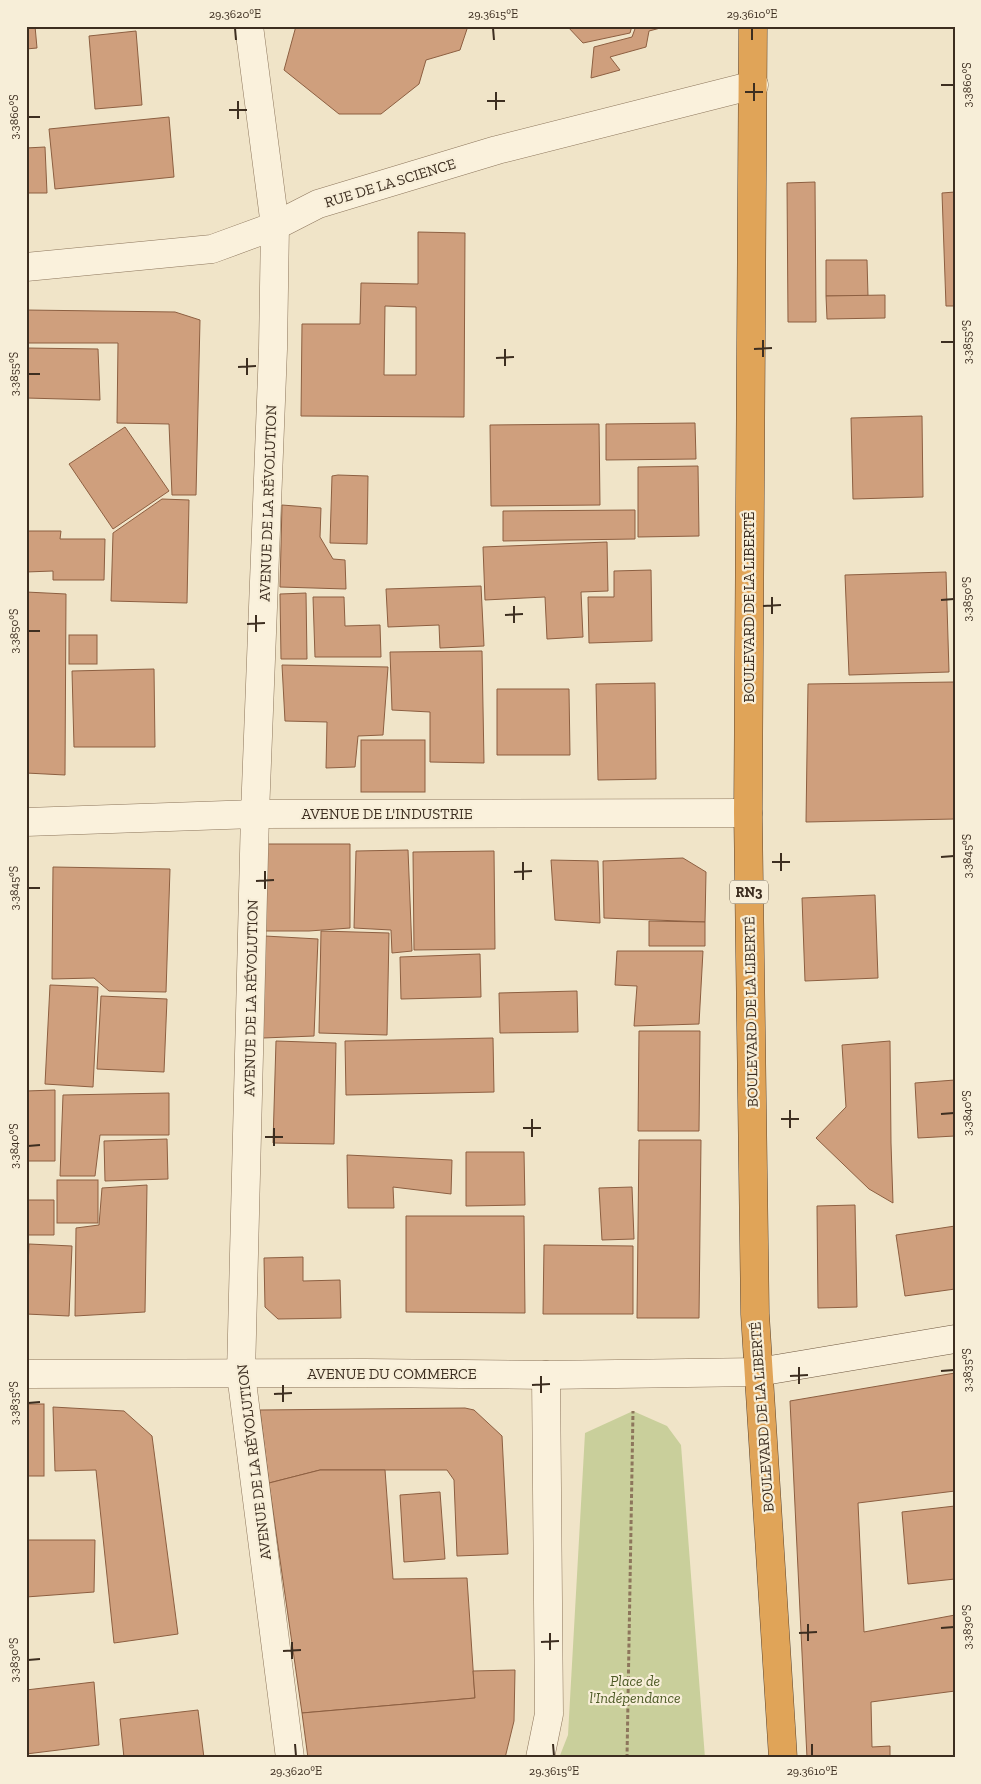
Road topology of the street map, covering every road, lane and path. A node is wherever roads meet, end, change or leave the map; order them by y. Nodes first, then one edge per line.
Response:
1 (249, 26) edge
2 (754, 26) edge
3 (754, 85) junction
4 (275, 226) junction
5 (26, 268) edge
6 (748, 813) junction
7 (255, 814) junction
8 (26, 822) edge
9 (955, 1339) edge
10 (758, 1372) junction
11 (26, 1374) edge
12 (241, 1374) junction
13 (546, 1375) junction
14 (633, 1411) dead end
15 (290, 1758) edge
16 (540, 1758) edge
17 (627, 1758) edge
18 (783, 1758) edge

1 - 4 street, AVENUE DE LA RÉVOLUTION
2 - 3 highway, BOULEVARD DE LA LIBERTÉ / RN3
3 - 4 street, RUE DE LA SCIENCE
3 - 6 highway, BOULEVARD DE LA LIBERTÉ / RN3
4 - 5 street, RUE DE LA SCIENCE
4 - 7 street, AVENUE DE LA RÉVOLUTION
6 - 7 street, AVENUE DE L'INDUSTRIE
6 - 10 highway, BOULEVARD DE LA LIBERTÉ / RN3
7 - 8 street, AVENUE DE L'INDUSTRIE
7 - 12 street, AVENUE DE LA RÉVOLUTION
9 - 10 street, AVENUE DU COMMERCE
10 - 13 street, AVENUE DU COMMERCE
10 - 18 highway, BOULEVARD DE LA LIBERTÉ / RN3
11 - 12 street, AVENUE DU COMMERCE
12 - 13 street, AVENUE DU COMMERCE
12 - 15 street, AVENUE DE LA RÉVOLUTION
13 - 16 street
14 - 17 path

